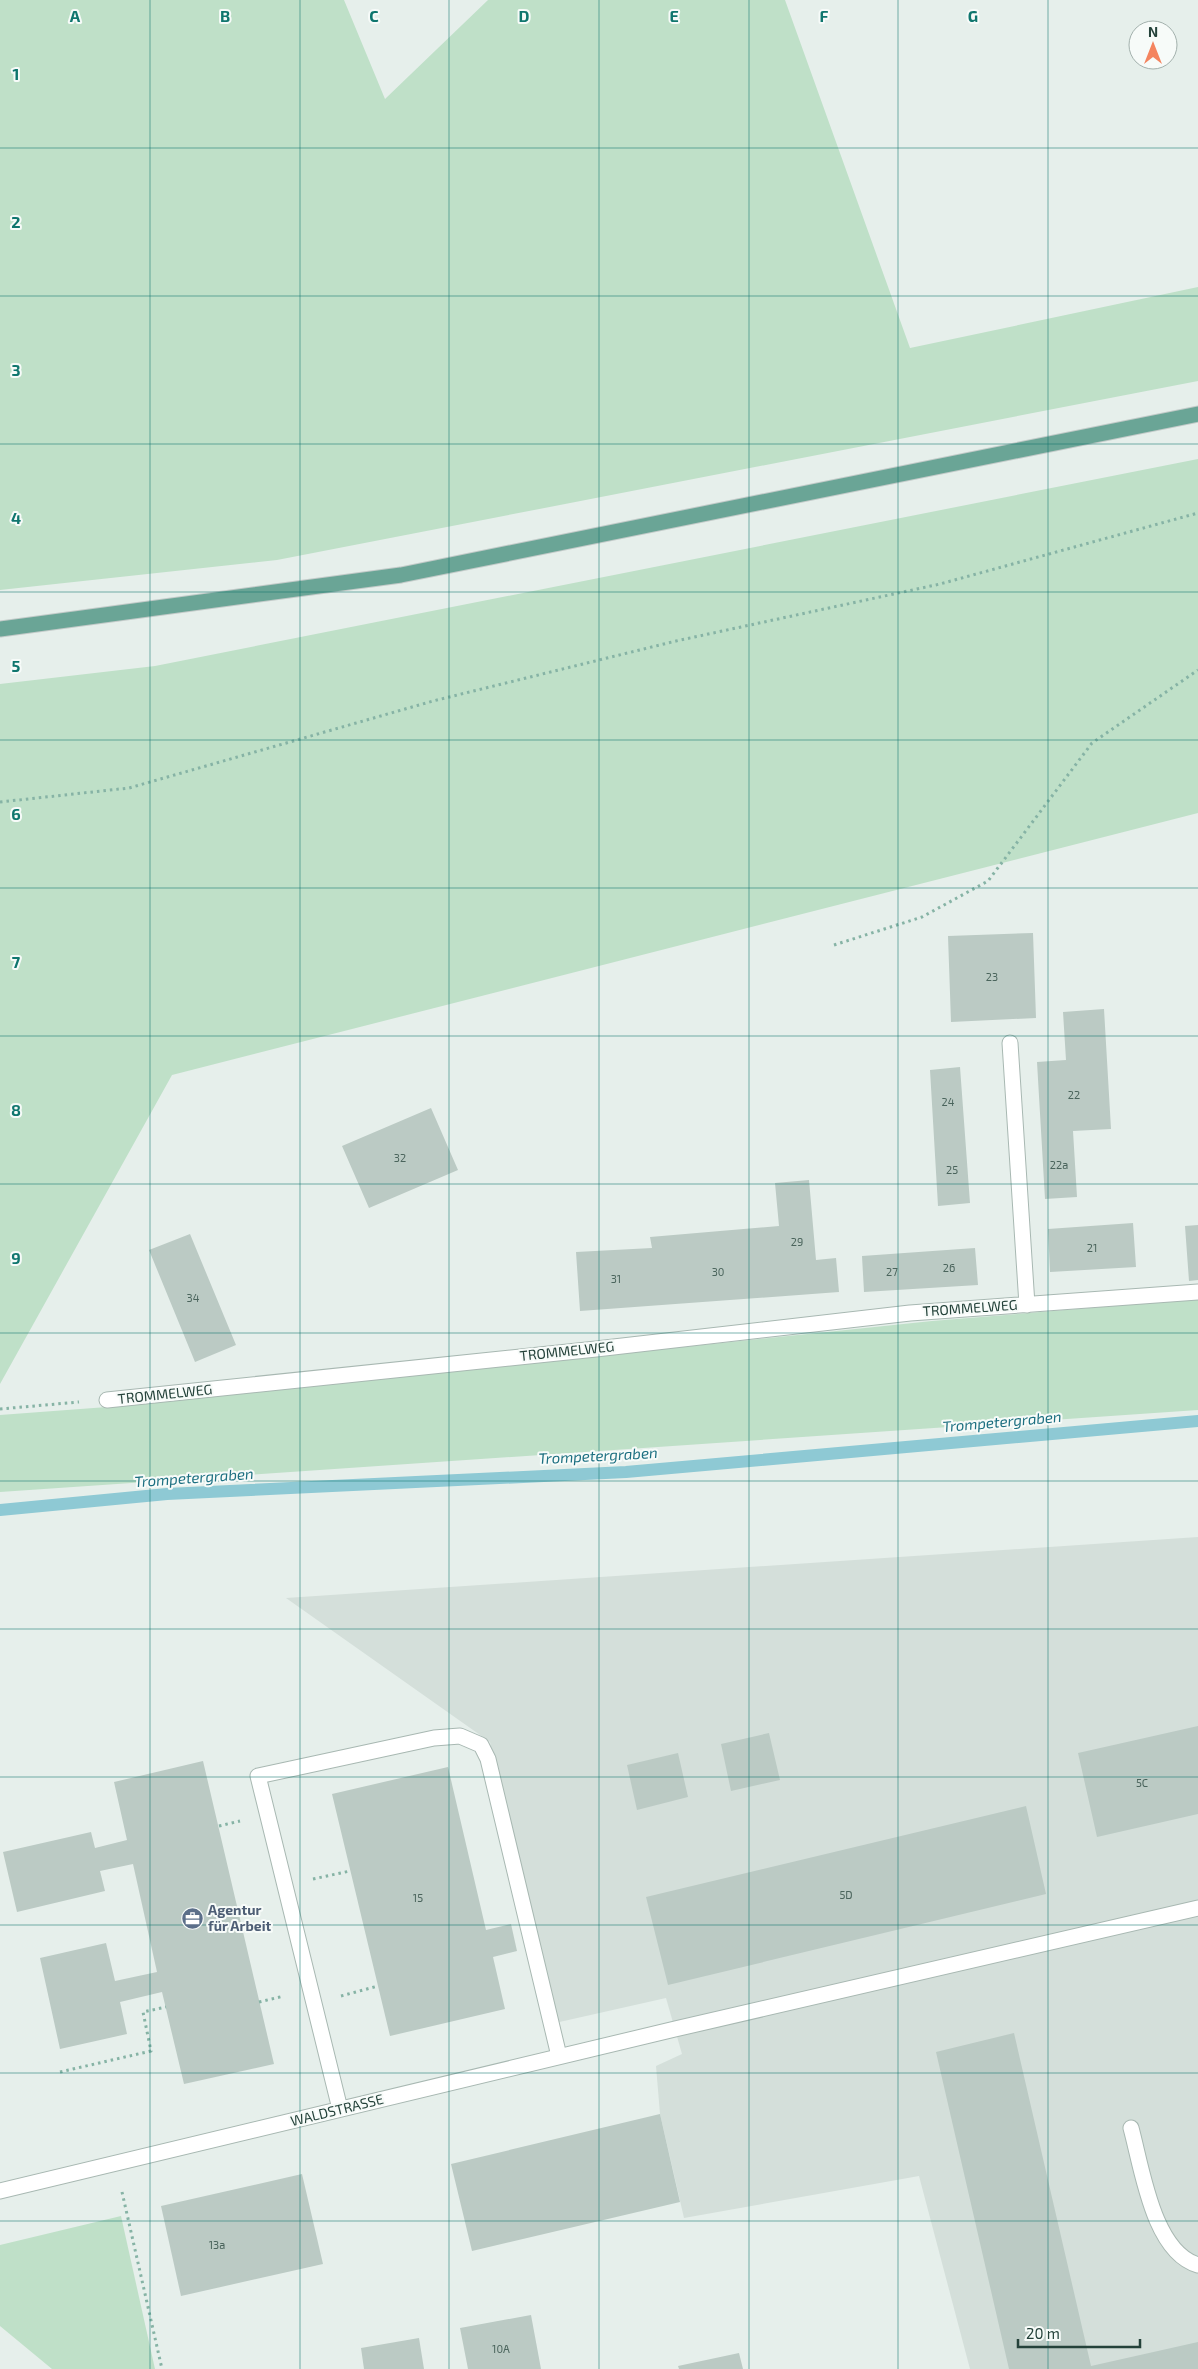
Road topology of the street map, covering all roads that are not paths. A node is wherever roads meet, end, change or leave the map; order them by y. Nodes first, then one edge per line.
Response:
1 (1198, 414) edge
2 (0, 629) edge
3 (1010, 1044) dead end
4 (1198, 1292) edge
5 (1027, 1304) junction
6 (108, 1400) road end
7 (1198, 1908) edge
8 (559, 2056) junction
9 (340, 2109) junction
10 (1131, 2128) dead end
11 (0, 2192) edge
12 (1198, 2265) edge

1 - 2 main road
3 - 5 street, TROMMELWEG
4 - 5 street, TROMMELWEG
5 - 6 street, TROMMELWEG
7 - 8 street, WALDSTRASSE
8 - 9 street, WALDSTRASSE
8 - 9 street
9 - 11 street, WALDSTRASSE
10 - 12 street

